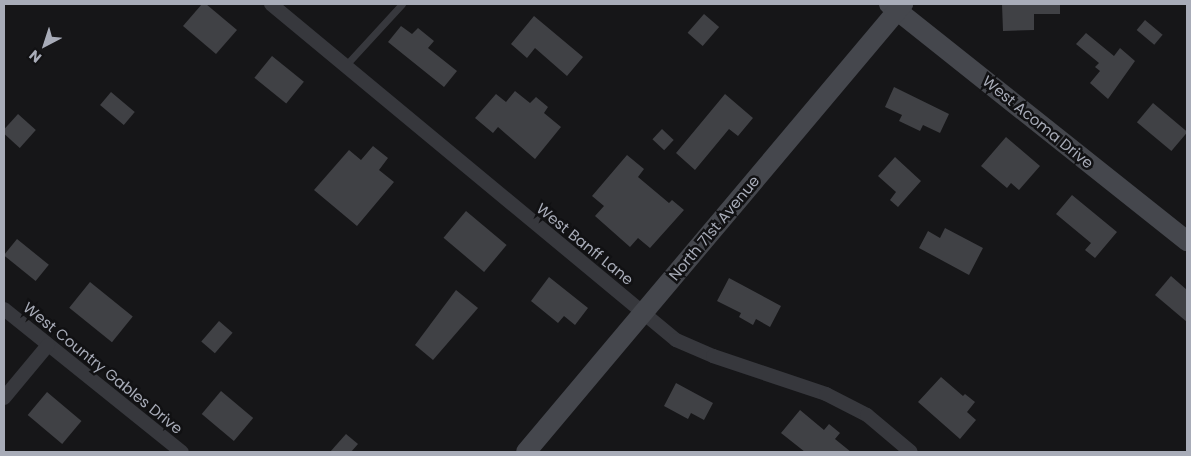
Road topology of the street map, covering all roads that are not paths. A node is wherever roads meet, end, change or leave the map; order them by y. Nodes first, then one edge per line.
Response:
1 (271, 4) edge
2 (402, 4) edge
3 (896, 6) edge
4 (345, 66) junction
5 (1187, 241) edge
6 (4, 309) edge
7 (644, 313) junction
8 (48, 344) junction
9 (4, 398) edge
10 (182, 452) edge
11 (526, 452) edge
12 (912, 452) edge

1 - 4 street, West Banff Lane
2 - 4 lane
3 - 5 street, West Acoma Drive
3 - 7 street, North 71st Avenue
4 - 7 street, West Banff Lane
6 - 8 street, West Country Gables Drive
7 - 11 street, North 71st Avenue
7 - 12 street, West Banff Lane
8 - 9 street
8 - 10 street, West Country Gables Drive

